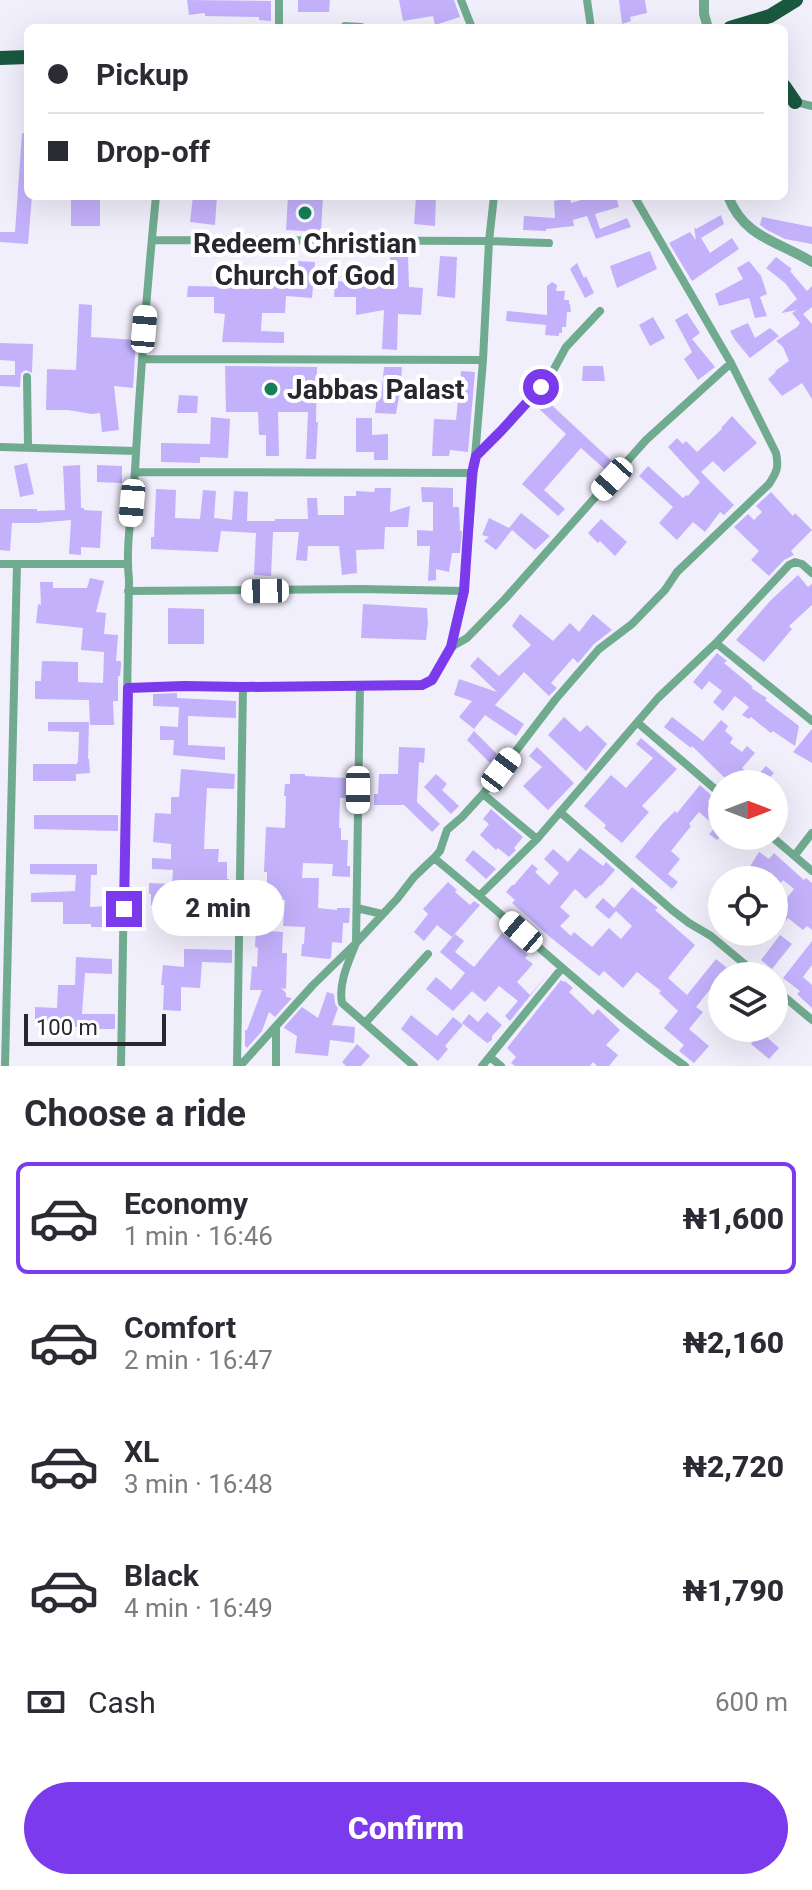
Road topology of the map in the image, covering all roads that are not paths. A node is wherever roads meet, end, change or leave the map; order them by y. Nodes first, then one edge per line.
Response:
1 (279, 0) edge
2 (461, 0) edge
3 (587, 0) edge
4 (704, 0) edge
5 (796, 0) edge
6 (769, 22) edge
7 (279, 24) edge
8 (470, 24) edge
9 (590, 24) edge
10 (707, 24) edge
11 (24, 57) edge
12 (0, 58) edge
13 (790, 101) edge
14 (812, 106) edge
15 (156, 200) edge
16 (494, 200) edge
17 (636, 200) edge
18 (730, 200) edge
19 (152, 240) junction
20 (489, 241) junction
21 (549, 243) dead end
22 (812, 262) edge
23 (600, 311) dead end
24 (142, 359) junction
25 (483, 360) junction
26 (731, 363) junction
27 (27, 377) dead end
28 (0, 447) edge
29 (28, 447) junction
30 (136, 451) junction
31 (476, 456) junction
32 (135, 472) junction
33 (472, 473) junction
34 (0, 564) edge
35 (17, 564) junction
36 (127, 564) junction
37 (812, 573) edge
38 (128, 591) junction
39 (464, 591) junction
40 (716, 643) junction
41 (451, 647) junction
42 (360, 685) junction
43 (243, 687) junction
44 (128, 688) junction
45 (812, 721) edge
46 (638, 723) junction
47 (708, 783) edge
48 (483, 794) junction
49 (0, 796) edge
50 (10, 796) junction
51 (560, 812) junction
52 (812, 833) edge
53 (537, 839) junction
54 (788, 849) edge
55 (795, 855) junction
56 (434, 858) junction
57 (812, 871) edge
58 (480, 895) junction
59 (357, 908) junction
60 (382, 914) junction
61 (356, 943) junction
62 (428, 954) dead end
63 (742, 962) edge
64 (562, 968) junction
65 (788, 1000) edge
66 (812, 1020) edge
67 (366, 1022) junction
68 (276, 1026) junction
69 (237, 1051) junction
70 (250, 1056) junction
71 (490, 1057) junction
72 (5, 1066) edge
73 (121, 1066) edge
74 (238, 1066) edge
75 (276, 1066) edge
76 (414, 1066) edge
77 (482, 1066) edge
78 (501, 1066) edge
79 (685, 1066) edge

1 - 7 street
2 - 8 street
3 - 9 street
4 - 10 street
5 - 6 highway
11 - 12 highway
13 - 14 street
15 - 19 street
16 - 20 street
17 - 26 street
18 - 22 street
19 - 20 street
19 - 24 street
20 - 21 street
20 - 25 street
23 - 31 street
24 - 25 street
24 - 30 street
25 - 31 street
26 - 41 street
26 - 48 street
27 - 29 street
28 - 29 street
29 - 30 street
30 - 32 street
31 - 33 street
32 - 33 street
32 - 36 street
33 - 39 street
34 - 35 street
35 - 36 street
35 - 50 street
36 - 38 street
37 - 40 street
38 - 39 street
38 - 44 street
39 - 41 street
40 - 45 street
40 - 46 street
41 - 42 street
42 - 43 street
42 - 59 street
43 - 44 street
43 - 69 street
44 - 73 street
46 - 47 street
46 - 51 street
48 - 53 street
48 - 56 street
49 - 50 street
50 - 72 street
51 - 53 street
51 - 63 street
52 - 55 street
53 - 58 street
54 - 55 street
55 - 57 street
56 - 58 street
56 - 60 street
58 - 64 street
59 - 60 street
59 - 61 street
60 - 61 street
61 - 67 street
61 - 68 street
62 - 67 street
64 - 71 street
64 - 79 street
65 - 66 street
67 - 76 street
68 - 70 street
68 - 75 street
69 - 70 street
69 - 74 street
70 - 74 street
71 - 77 street
71 - 78 street

